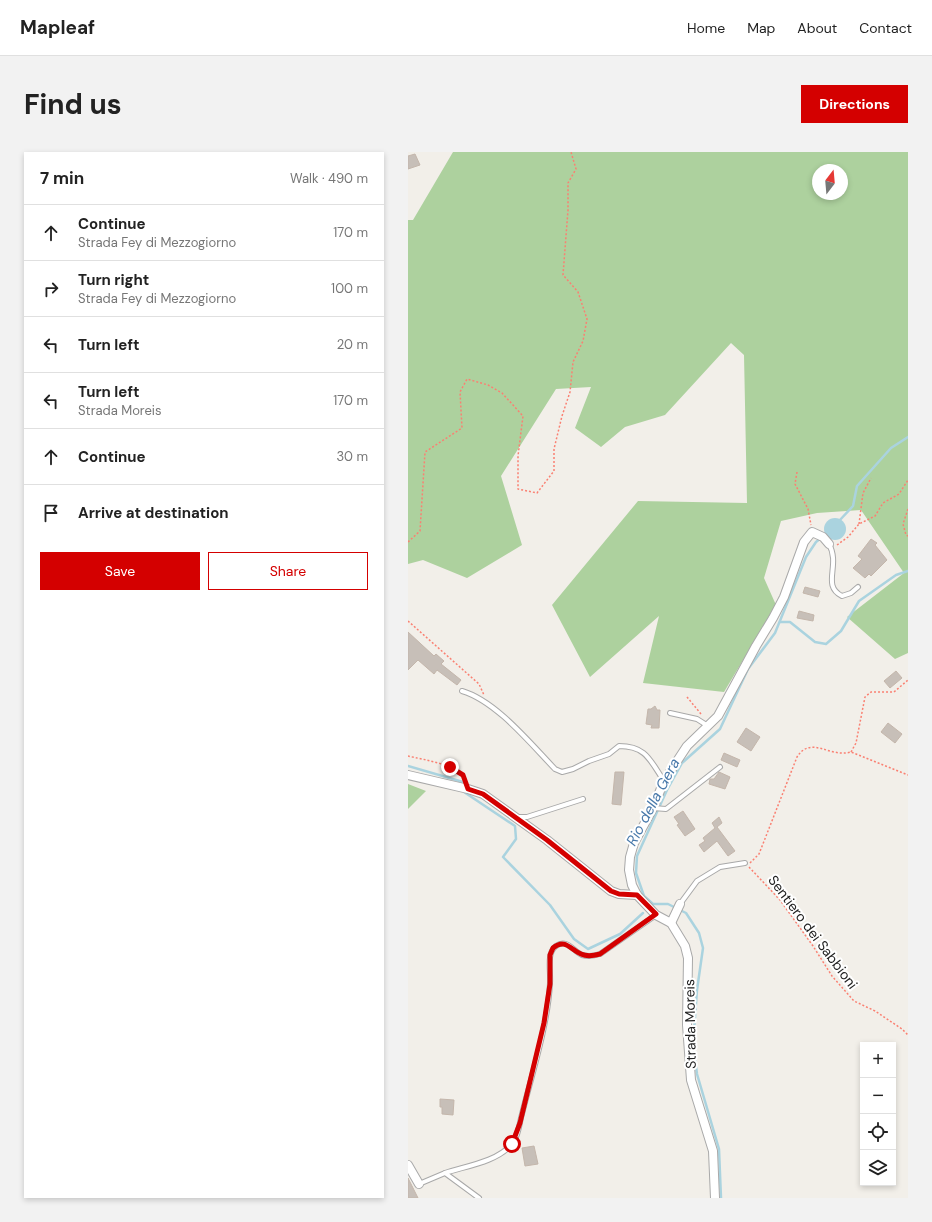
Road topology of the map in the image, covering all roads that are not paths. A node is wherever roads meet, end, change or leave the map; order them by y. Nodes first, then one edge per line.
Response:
1 (829, 544) joint
2 (858, 587) dead end
3 (462, 691) dead end
4 (670, 713) dead end
5 (708, 726) junction
6 (720, 767) dead end
7 (408, 775) edge
8 (664, 780) junction
9 (583, 799) dead end
10 (655, 808) junction
11 (514, 817) junction
12 (745, 863) road end
13 (637, 895) junction
14 (680, 904) joint
15 (656, 914) junction
16 (671, 923) junction
17 (408, 1166) edge
18 (445, 1173) junction
19 (419, 1184) joint
20 (479, 1198) edge
21 (716, 1198) edge

1 - 2 lane
1 - 5 street
3 - 8 lane
4 - 5 lane
5 - 8 street
6 - 10 lane
7 - 11 street
8 - 10 street
9 - 11 lane
10 - 13 street
11 - 13 street
12 - 14 lane
13 - 15 street
14 - 16 street
15 - 16 street
15 - 18 lane
16 - 21 street, Strada Moreis
17 - 19 street
18 - 19 lane
18 - 20 lane

